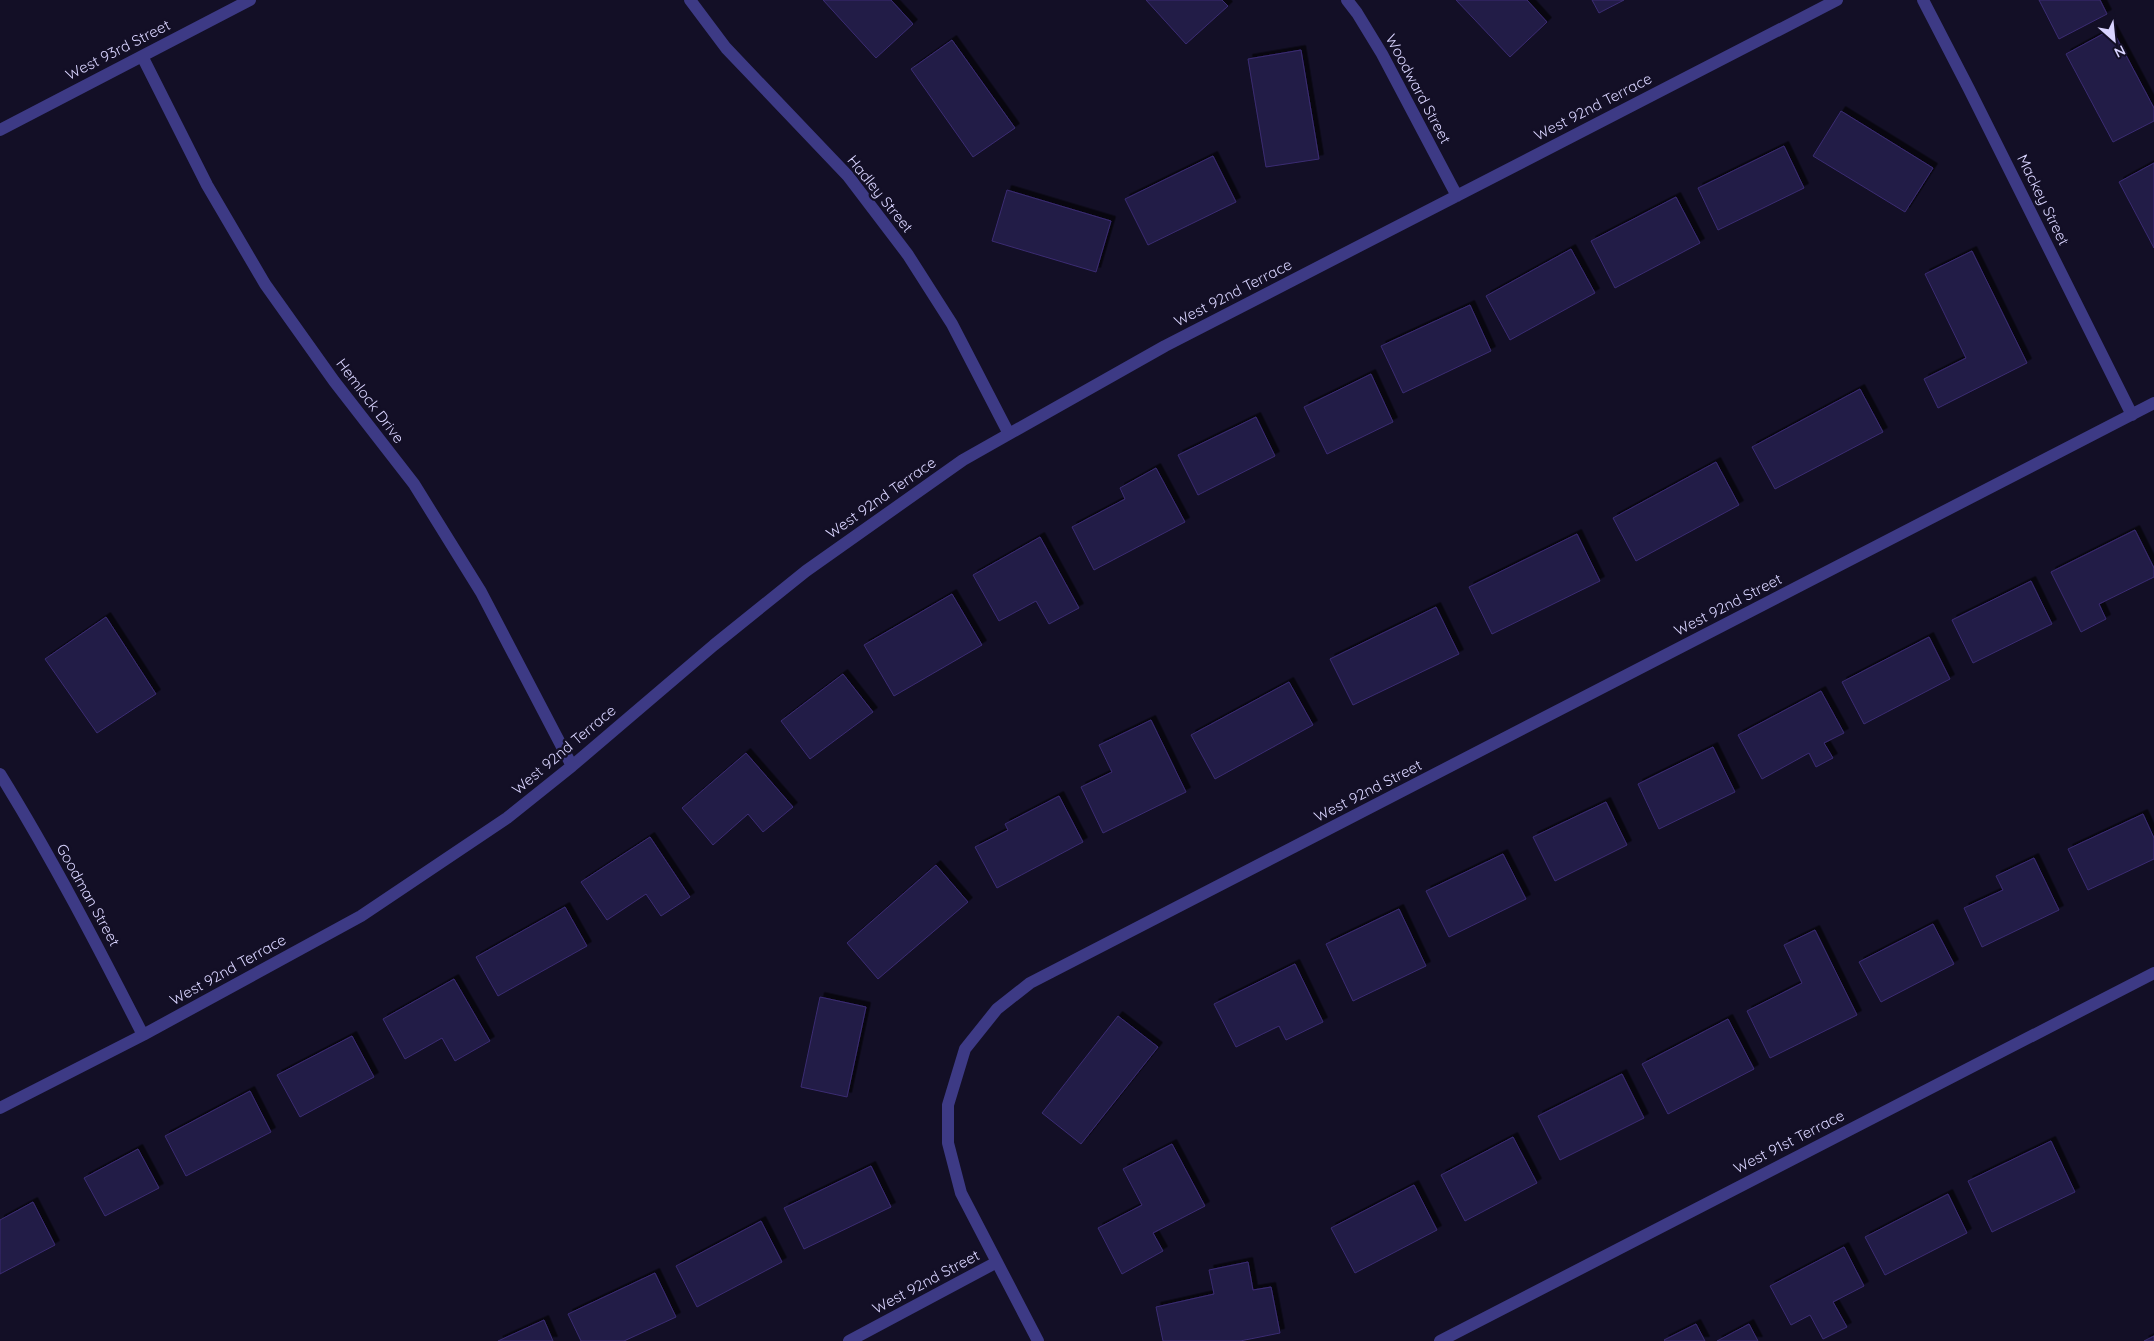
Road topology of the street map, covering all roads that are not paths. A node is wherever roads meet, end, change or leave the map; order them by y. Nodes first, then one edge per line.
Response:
1 (250, 0) edge
2 (690, 0) edge
3 (1347, 0) edge
4 (1837, 0) edge
5 (1923, 0) edge
6 (142, 56) junction
7 (0, 130) edge
8 (1457, 196) junction
9 (2154, 403) edge
10 (2132, 415) junction
11 (1009, 434) junction
12 (572, 766) junction
13 (0, 774) edge
14 (2154, 972) edge
15 (143, 1035) junction
16 (0, 1108) edge
17 (997, 1262) junction
18 (849, 1341) edge
19 (1038, 1341) edge
20 (1440, 1341) edge

1 - 6 street, West 93rd Street
2 - 11 street, Hadley Street
3 - 8 street, Woodward Street
4 - 8 street, West 92nd Terrace
5 - 10 street, Mackey Street
6 - 7 street, West 93rd Street
6 - 12 street, Hemlock Drive
8 - 11 street, West 92nd Terrace
9 - 10 street, West 92nd Street
10 - 17 street, West 92nd Street
11 - 12 street, West 92nd Terrace
12 - 15 street, West 92nd Terrace
13 - 15 street, Goodman Street
14 - 20 street, West 91st Terrace
15 - 16 street, West 92nd Terrace
17 - 18 street, West 92nd Street
17 - 19 street

